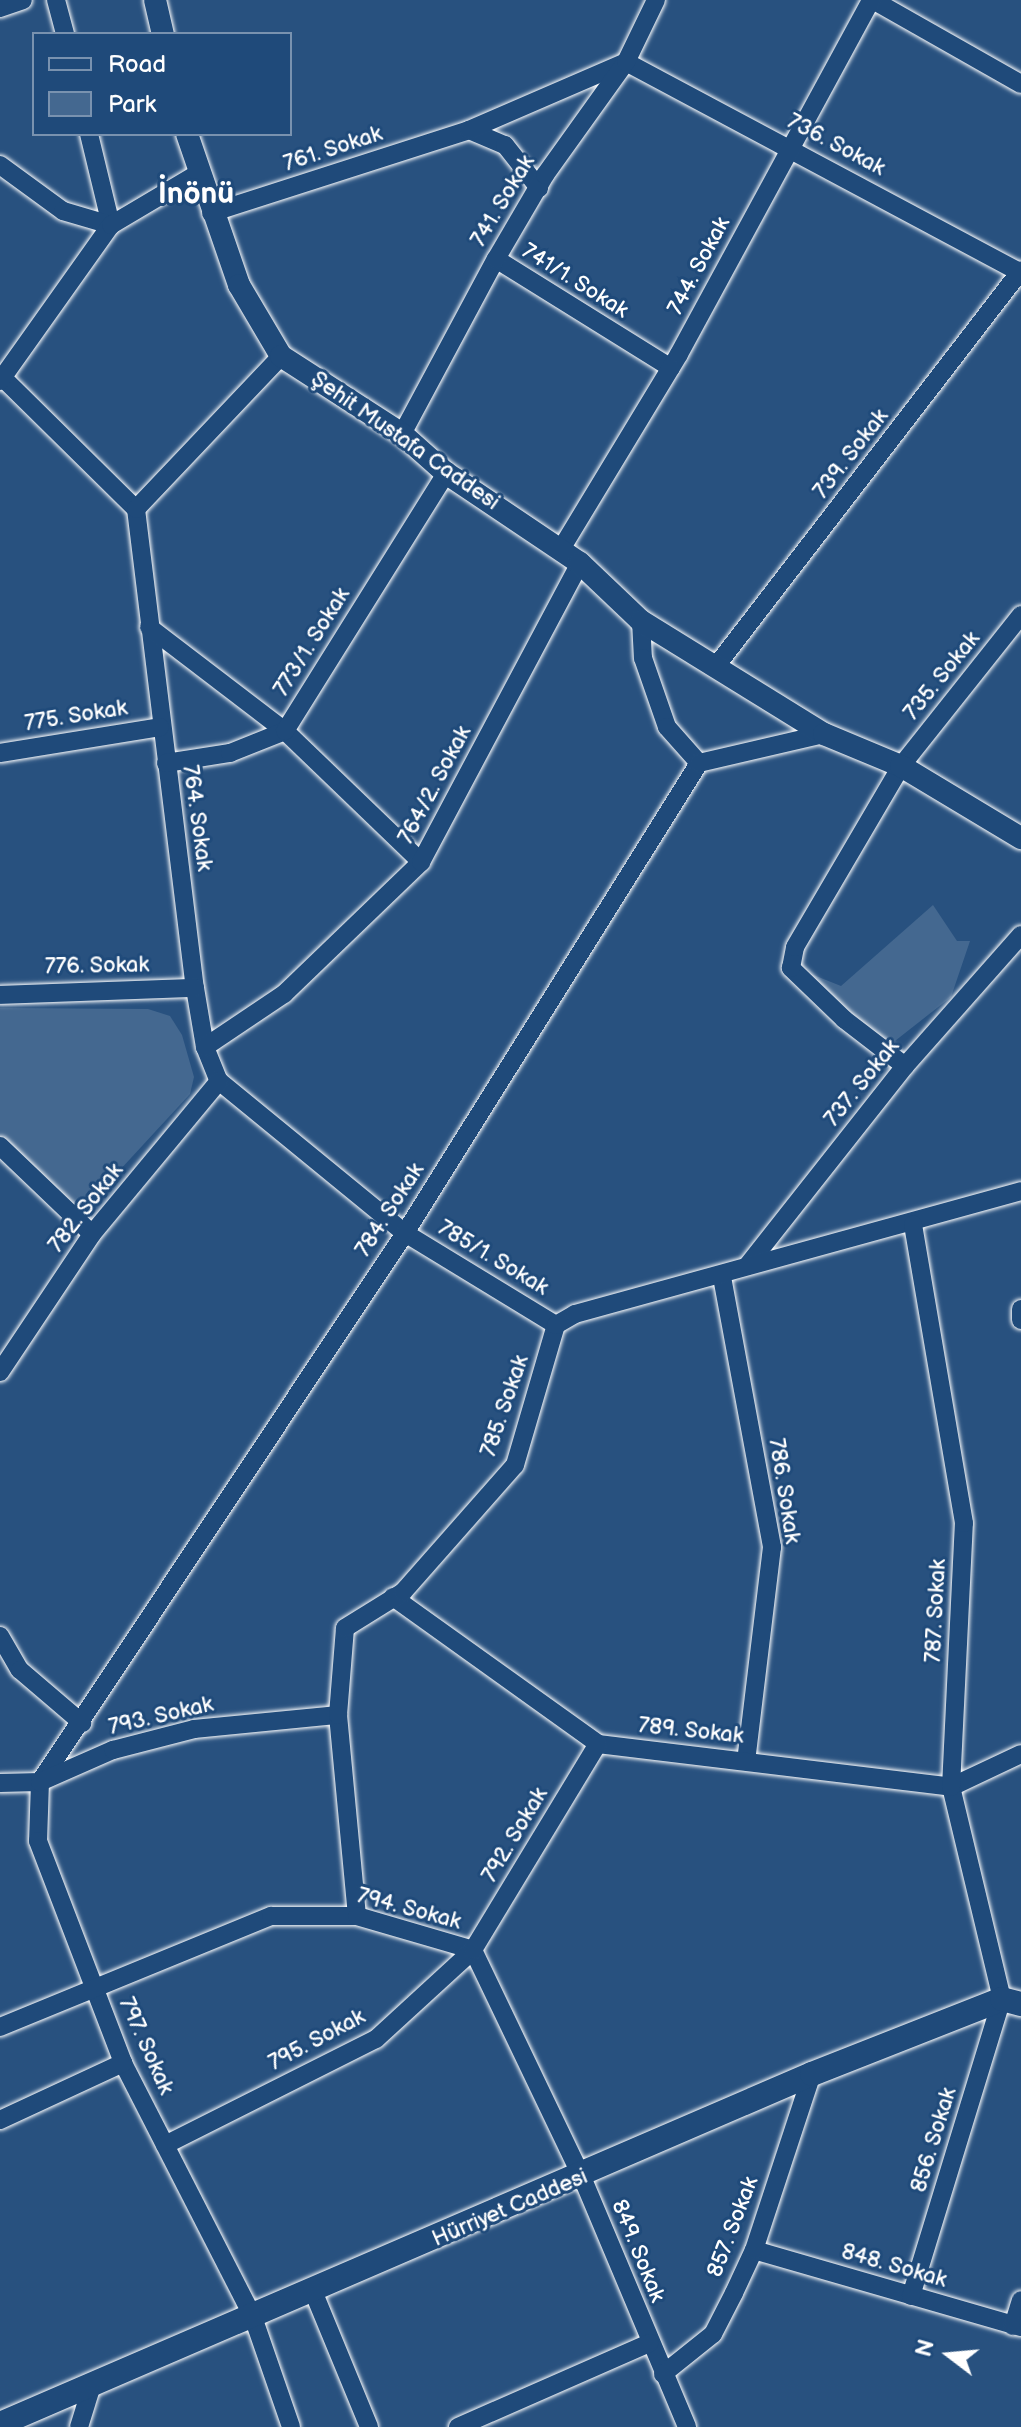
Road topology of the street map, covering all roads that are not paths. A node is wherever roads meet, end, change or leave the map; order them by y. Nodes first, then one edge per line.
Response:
1 (23, 0) edge
2 (56, 0) edge
3 (155, 0) edge
4 (656, 0) edge
5 (872, 0) edge
6 (0, 8) edge
7 (64, 32) edge
8 (163, 32) edge
9 (626, 62) junction
10 (1021, 84) edge
11 (469, 130) junction
12 (89, 136) edge
13 (188, 136) edge
14 (791, 147) junction
15 (0, 165) edge
16 (197, 174) junction
17 (539, 188) junction
18 (211, 213) junction
19 (111, 225) junction
20 (496, 259) junction
21 (1020, 272) edge
22 (281, 356) junction
23 (671, 368) junction
24 (1, 378) edge
25 (402, 434) junction
26 (446, 473) junction
27 (136, 509) junction
28 (561, 549) junction
29 (580, 563) junction
30 (1021, 615) edge
31 (641, 621) junction
32 (149, 627) junction
33 (717, 665) junction
34 (160, 727) junction
35 (285, 731) junction
36 (824, 734) junction
37 (0, 753) edge
38 (166, 763) junction
39 (699, 763) junction
40 (901, 766) junction
41 (1021, 838) edge
42 (421, 862) junction
43 (1021, 935) edge
44 (195, 988) junction
45 (0, 995) edge
46 (205, 1047) junction
47 (905, 1066) junction
48 (219, 1081) junction
49 (0, 1146) edge
50 (1021, 1191) edge
51 (913, 1224) junction
52 (405, 1233) junction
53 (92, 1234) junction
54 (747, 1266) junction
55 (722, 1277) junction
56 (1021, 1309) edge
57 (1021, 1320) edge
58 (556, 1325) junction
59 (6, 1348) edge
60 (0, 1372) edge
61 (393, 1597) junction
62 (0, 1636) edge
63 (338, 1715) junction
64 (82, 1723) junction
65 (598, 1744) junction
66 (1021, 1754) edge
67 (746, 1761) junction
68 (40, 1782) junction
69 (0, 1783) edge
70 (951, 1787) junction
71 (357, 1916) junction
72 (473, 1950) junction
73 (94, 1986) junction
74 (1012, 2001) edge
75 (0, 2027) edge
76 (123, 2063) junction
77 (812, 2074) junction
78 (0, 2120) edge
79 (165, 2145) junction
80 (582, 2177) junction
81 (754, 2250) junction
82 (313, 2291) junction
83 (911, 2296) junction
84 (1021, 2300) edge
85 (253, 2317) junction
86 (1017, 2327) edge
87 (649, 2343) junction
88 (663, 2374) junction
89 (92, 2385) junction
90 (0, 2424) edge
91 (79, 2427) edge
92 (291, 2427) edge
93 (369, 2427) edge
94 (458, 2427) edge
95 (687, 2427) edge

1 - 6 street
2 - 7 street
3 - 8 street
4 - 9 street, 741. Sokak
5 - 10 street
5 - 14 street, 744. Sokak
9 - 11 street, 761. Sokak
9 - 14 street, 736. Sokak
9 - 17 street, 741. Sokak
11 - 17 street
11 - 18 street, 761. Sokak
12 - 19 street
13 - 16 street, Şehit Mustafa Caddesi
14 - 21 street, 736. Sokak
14 - 23 street, 744. Sokak
15 - 19 street
16 - 18 street, Şehit Mustafa Caddesi
16 - 19 street
17 - 20 street, 741. Sokak
18 - 22 street, Şehit Mustafa Caddesi
19 - 24 street
20 - 23 street, 741/1. Sokak
20 - 25 street, 741. Sokak
21 - 33 street, 739. Sokak
22 - 25 street, Şehit Mustafa Caddesi
22 - 27 street
23 - 28 street, 744. Sokak
24 - 27 street
25 - 26 street, Şehit Mustafa Caddesi
26 - 28 street, Şehit Mustafa Caddesi
26 - 35 street, 773/1. Sokak
27 - 32 street, 764. Sokak
28 - 29 street, Şehit Mustafa Caddesi
29 - 31 street, Şehit Mustafa Caddesi
29 - 42 street, 764/2. Sokak
30 - 40 street, 735. Sokak
31 - 33 street, Şehit Mustafa Caddesi
31 - 39 street
32 - 34 street, 764. Sokak
32 - 35 street
33 - 36 street, Şehit Mustafa Caddesi
34 - 37 street, 775. Sokak
34 - 38 street, 764. Sokak
35 - 38 street, 773/1. Sokak
35 - 42 street
36 - 39 street
36 - 40 street, Şehit Mustafa Caddesi
38 - 44 street, 764. Sokak
39 - 52 street, 784. Sokak
40 - 41 street, Şehit Mustafa Caddesi
40 - 47 street, 735. Sokak
42 - 46 street, 764/2. Sokak
43 - 47 street, 737. Sokak
44 - 45 street, 776. Sokak
44 - 46 street, 764. Sokak
46 - 48 street, 764. Sokak
47 - 54 street, 737. Sokak
48 - 52 street, 764. Sokak
48 - 53 street, 782. Sokak
49 - 53 street
50 - 51 street
51 - 54 street
51 - 70 street, 787. Sokak
52 - 58 street, 785/1. Sokak
52 - 64 street, 784. Sokak
53 - 59 street, 782. Sokak
54 - 55 street
55 - 58 street
55 - 67 street, 786. Sokak
56 - 57 street
58 - 61 street, 785. Sokak
59 - 60 street, 782. Sokak
61 - 63 street, 785. Sokak
61 - 65 street, 789. Sokak
62 - 64 street
63 - 68 street, 793. Sokak
63 - 71 street, 785. Sokak
64 - 68 street, 784. Sokak
65 - 67 street, 789. Sokak
65 - 72 street, 792. Sokak
66 - 70 street
67 - 70 street, 789. Sokak
68 - 69 street, 793. Sokak
68 - 73 street, 797. Sokak
70 - 74 street, 787. Sokak
71 - 72 street, 794. Sokak
71 - 73 street, 794. Sokak
72 - 79 street, 795. Sokak
72 - 80 street, 794. Sokak
73 - 75 street, 794. Sokak
73 - 76 street, 797. Sokak
74 - 77 main road, Hürriyet Caddesi
74 - 83 street, 856. Sokak
76 - 78 street
76 - 79 street, 797. Sokak
77 - 80 main road, Hürriyet Caddesi
77 - 81 street, 857. Sokak
79 - 85 street, 797. Sokak
80 - 82 main road, Hürriyet Caddesi
80 - 87 street, 849. Sokak
81 - 83 street, 848. Sokak
81 - 88 street, 857. Sokak
82 - 85 main road, Hürriyet Caddesi
82 - 93 street
83 - 86 street, 848. Sokak
84 - 86 street
85 - 89 main road, Hürriyet Caddesi
85 - 92 street, 797. Sokak
87 - 88 street, 849. Sokak
87 - 94 street
88 - 95 street, 849. Sokak
89 - 90 main road, Hürriyet Caddesi
89 - 91 street

